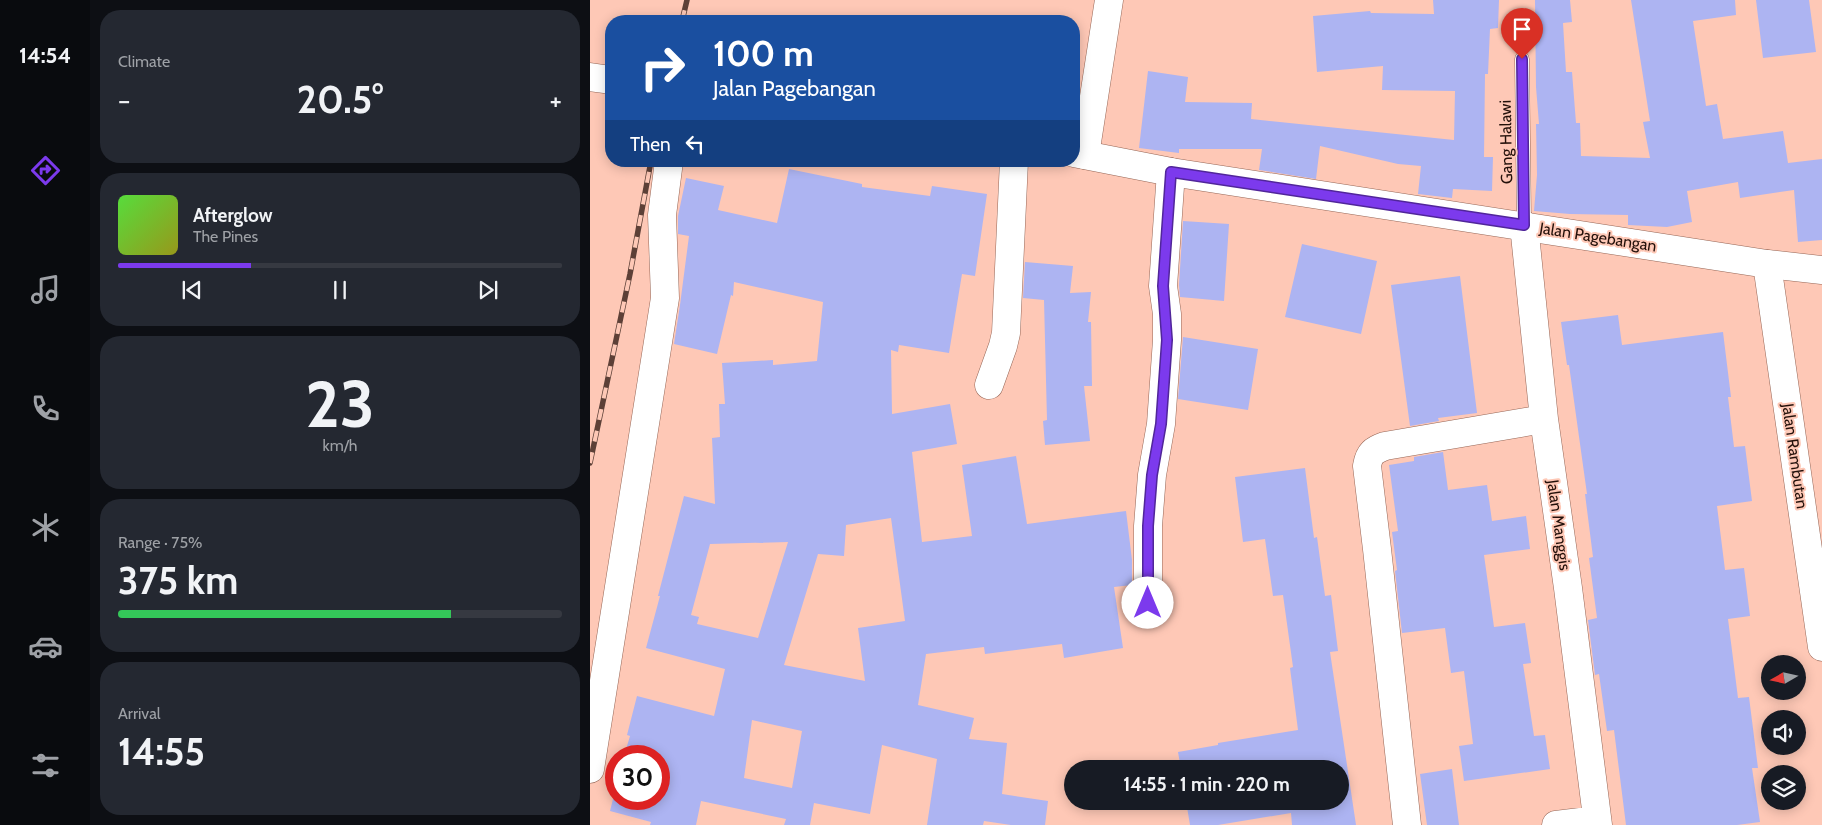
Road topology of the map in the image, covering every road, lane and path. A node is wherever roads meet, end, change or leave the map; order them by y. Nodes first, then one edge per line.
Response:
1 (1109, 0) edge
2 (1522, 59) dead end
3 (590, 76) edge
4 (605, 79) edge
5 (1080, 154) edge
6 (668, 167) edge
7 (1014, 167) edge
8 (1171, 172) junction
9 (1524, 225) junction
10 (1767, 264) junction
11 (1822, 270) edge
12 (988, 384) dead end
13 (1544, 419) junction
14 (1148, 603) dead end
15 (1822, 648) edge
16 (590, 769) edge
17 (1597, 822) edge
18 (1407, 825) edge
19 (1556, 825) edge

1 - 5 street
2 - 9 lane, Gang Halawi
3 - 4 street
5 - 8 street, Jalan Pagebangan
6 - 16 street
7 - 12 street
8 - 9 street, Jalan Pagebangan
8 - 14 street
9 - 10 street, Jalan Pagebangan
9 - 13 street, Jalan Manggis
10 - 11 street, Jalan Pagebangan
10 - 15 street, Jalan Rambutan
13 - 17 street, Jalan Manggis
13 - 18 street
17 - 19 street

